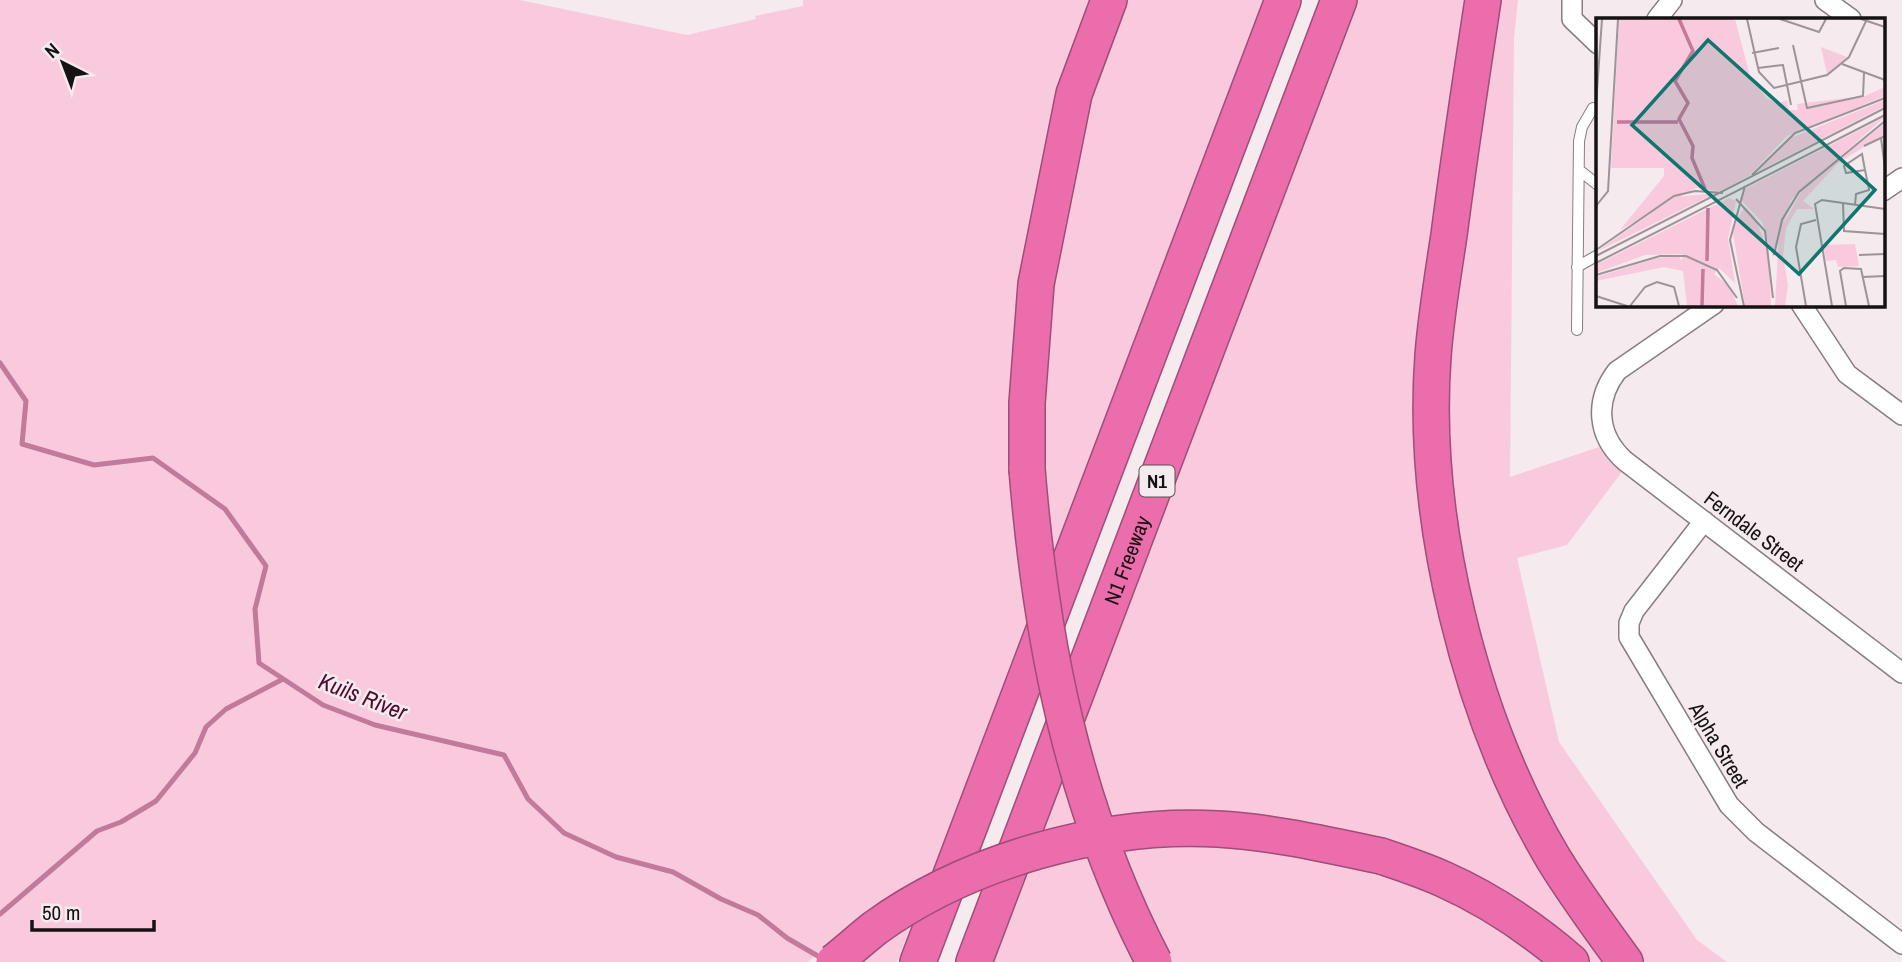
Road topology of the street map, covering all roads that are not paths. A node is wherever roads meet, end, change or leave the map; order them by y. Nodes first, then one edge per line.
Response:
1 (1109, 0) edge
2 (1283, 0) edge
3 (1339, 0) edge
4 (1483, 0) edge
5 (1572, 0) edge
6 (1672, 0) edge
7 (1825, 0) edge
8 (1658, 18) edge
9 (1850, 18) edge
10 (1596, 42) edge
11 (1593, 108) dead end
12 (1579, 170) junction
13 (1902, 178) edge
14 (1596, 183) edge
15 (1884, 190) edge
16 (1596, 256) edge
17 (1577, 267) junction
18 (1711, 306) edge
19 (1802, 306) edge
20 (1577, 330) dead end
21 (1902, 415) edge
22 (1703, 521) junction
23 (1902, 673) edge
24 (1902, 944) edge
25 (919, 959) edge
26 (834, 962) edge
27 (974, 962) edge
28 (1154, 962) edge
29 (1571, 962) edge
30 (1625, 962) edge

1 - 28 highway, bridge
2 - 25 highway, N1
3 - 27 highway, N1 Freeway / N1
4 - 30 highway
5 - 10 street
6 - 8 street
7 - 9 street
11 - 12 lane
12 - 14 lane
12 - 17 lane
13 - 15 street
16 - 17 lane
17 - 20 lane
18 - 22 street, Ferndale Street
19 - 21 street
22 - 23 street, Ferndale Street
22 - 24 street, Alpha Street
26 - 29 highway, bridge

